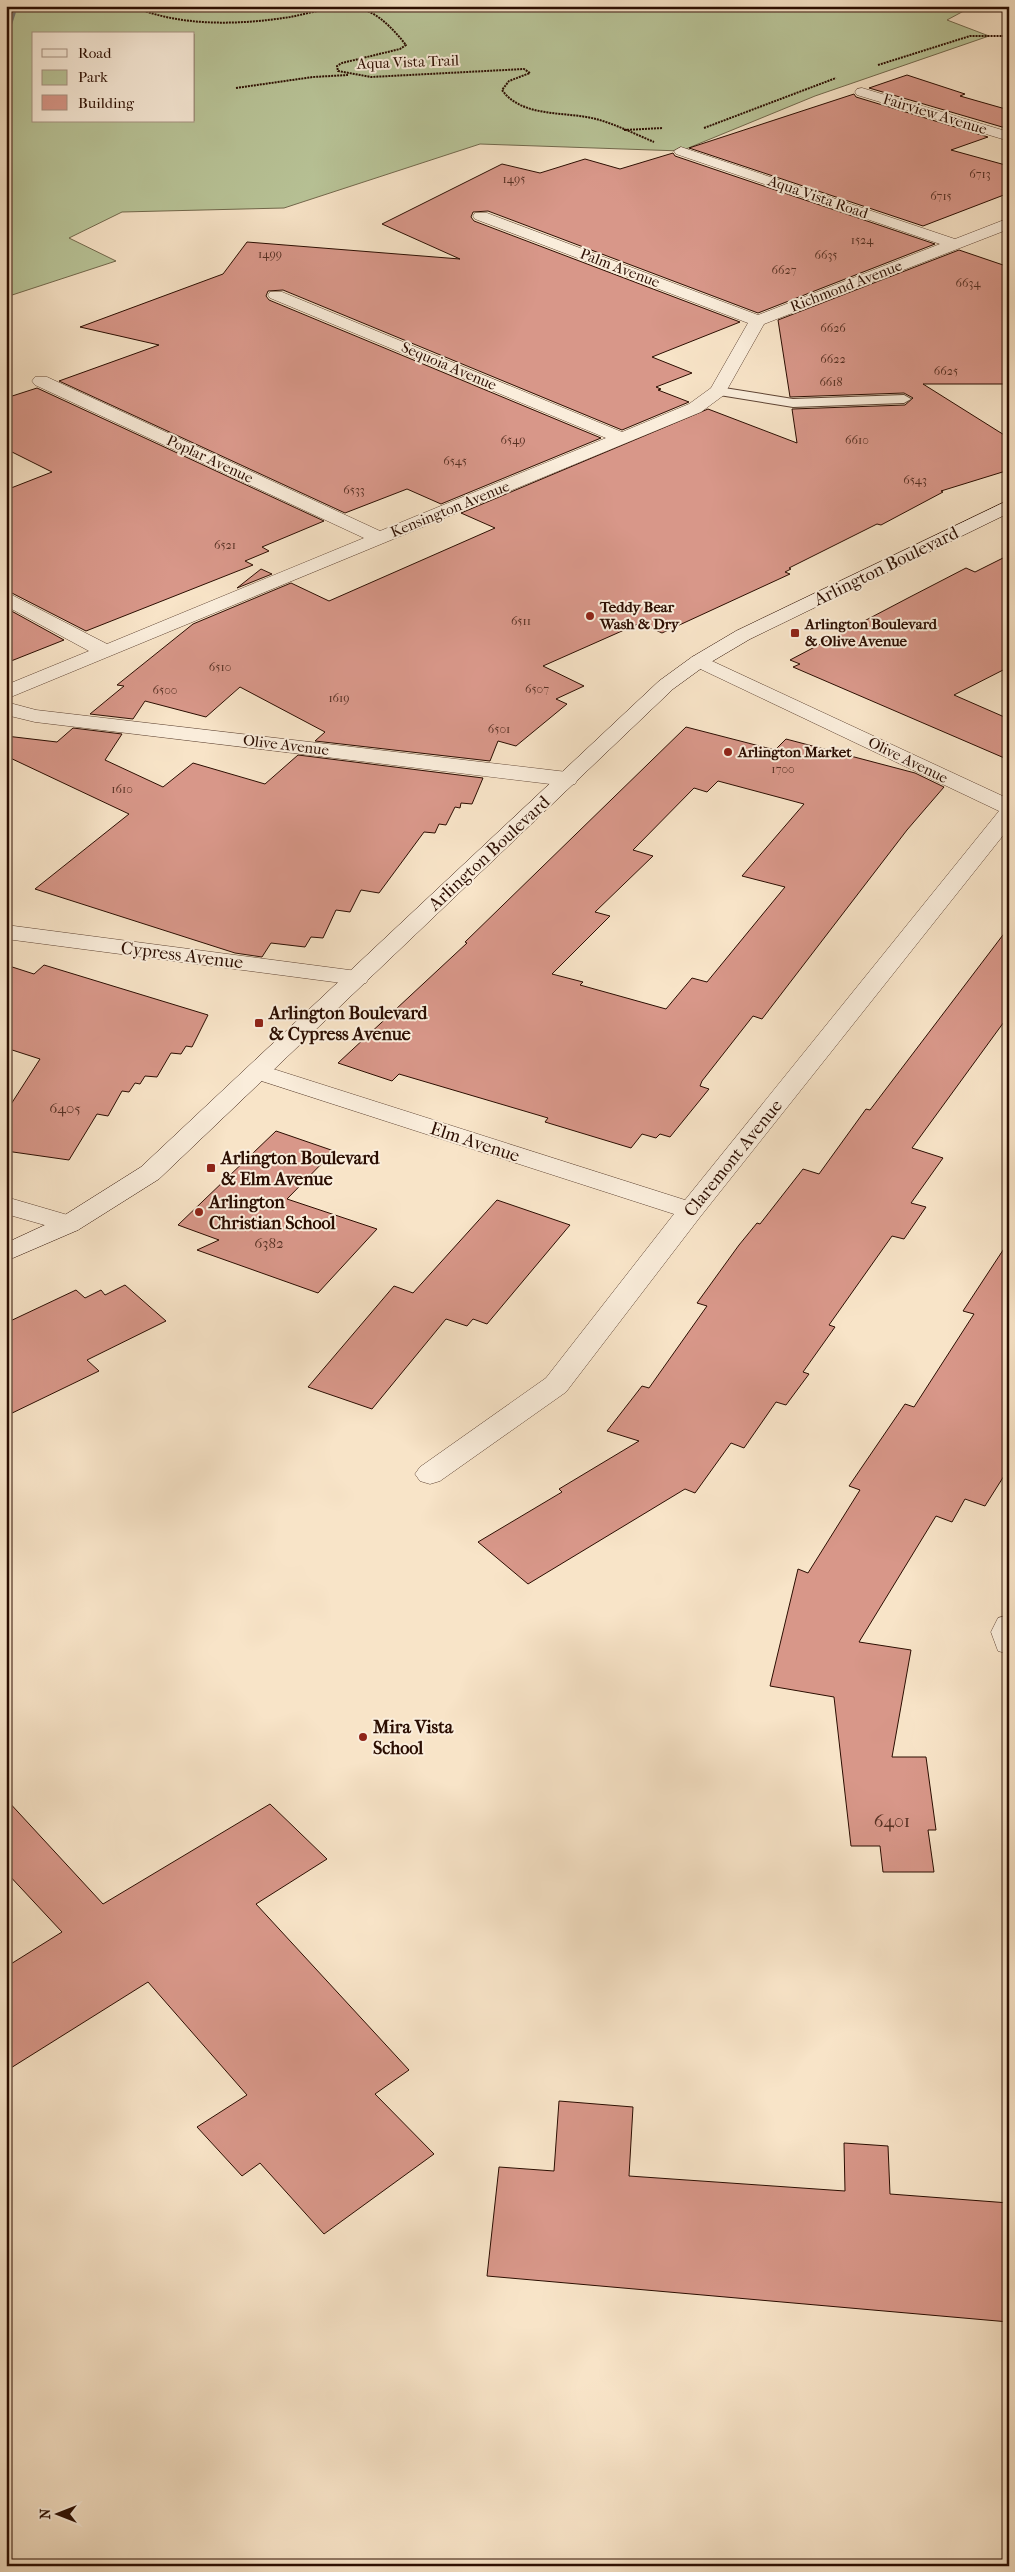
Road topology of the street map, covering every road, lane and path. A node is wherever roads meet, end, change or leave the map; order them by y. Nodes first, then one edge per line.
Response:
1 (132, 6) edge
2 (1009, 36) edge
3 (878, 65) dead end
4 (354, 75) junction
5 (844, 76) dead end
6 (236, 88) dead end
7 (862, 92) dead end
8 (704, 128) dead end
9 (666, 129) dead end
10 (624, 130) junction
11 (1009, 137) edge
12 (681, 151) joint
13 (481, 216) dead end
14 (1009, 223) edge
15 (955, 244) junction
16 (276, 295) dead end
17 (758, 321) junction
18 (41, 381) dead end
19 (718, 391) junction
20 (904, 399) dead end
21 (621, 438) junction
22 (1009, 506) edge
23 (379, 538) junction
24 (6, 598) edge
25 (106, 652) junction
26 (699, 660) junction
27 (6, 693) edge
28 (6, 708) edge
29 (567, 779) junction
30 (1009, 808) edge
31 (1009, 813) edge
32 (6, 932) edge
33 (357, 978) junction
34 (258, 1072) junction
35 (6, 1204) edge
36 (691, 1211) junction
37 (69, 1224) junction
38 (6, 1253) edge
39 (430, 1474) dead end
40 (1009, 1626) edge
41 (1009, 1643) edge

1 - 4 path, Aqua Vista Trail
2 - 3 path
4 - 6 path
4 - 10 path, Aqua Vista Trail
5 - 8 path
7 - 11 street, Fairview Avenue
9 - 10 path
10 - 12 path, Aqua Vista Trail
12 - 15 street, Aqua Vista Road
13 - 17 street, Palm Avenue
14 - 15 street, Richmond Avenue
15 - 17 street, Richmond Avenue
16 - 21 street, Sequoia Avenue
17 - 19 street
18 - 23 street, Poplar Avenue
19 - 20 lane
19 - 21 street, Kensington Avenue
21 - 23 street, Kensington Avenue
22 - 26 street, Arlington Boulevard
23 - 25 street, Kensington Avenue
24 - 25 street
25 - 27 street, Kensington Avenue
26 - 29 street, Arlington Boulevard
26 - 30 street, Olive Avenue
28 - 29 street, Olive Avenue
29 - 33 street, Arlington Boulevard
31 - 36 street, Claremont Avenue
32 - 33 street, Cypress Avenue
33 - 34 street, Arlington Boulevard
34 - 36 street, Elm Avenue
34 - 37 street, Arlington Boulevard
35 - 37 street
36 - 39 street, Claremont Avenue
37 - 38 street, Arlington Boulevard
40 - 41 street

